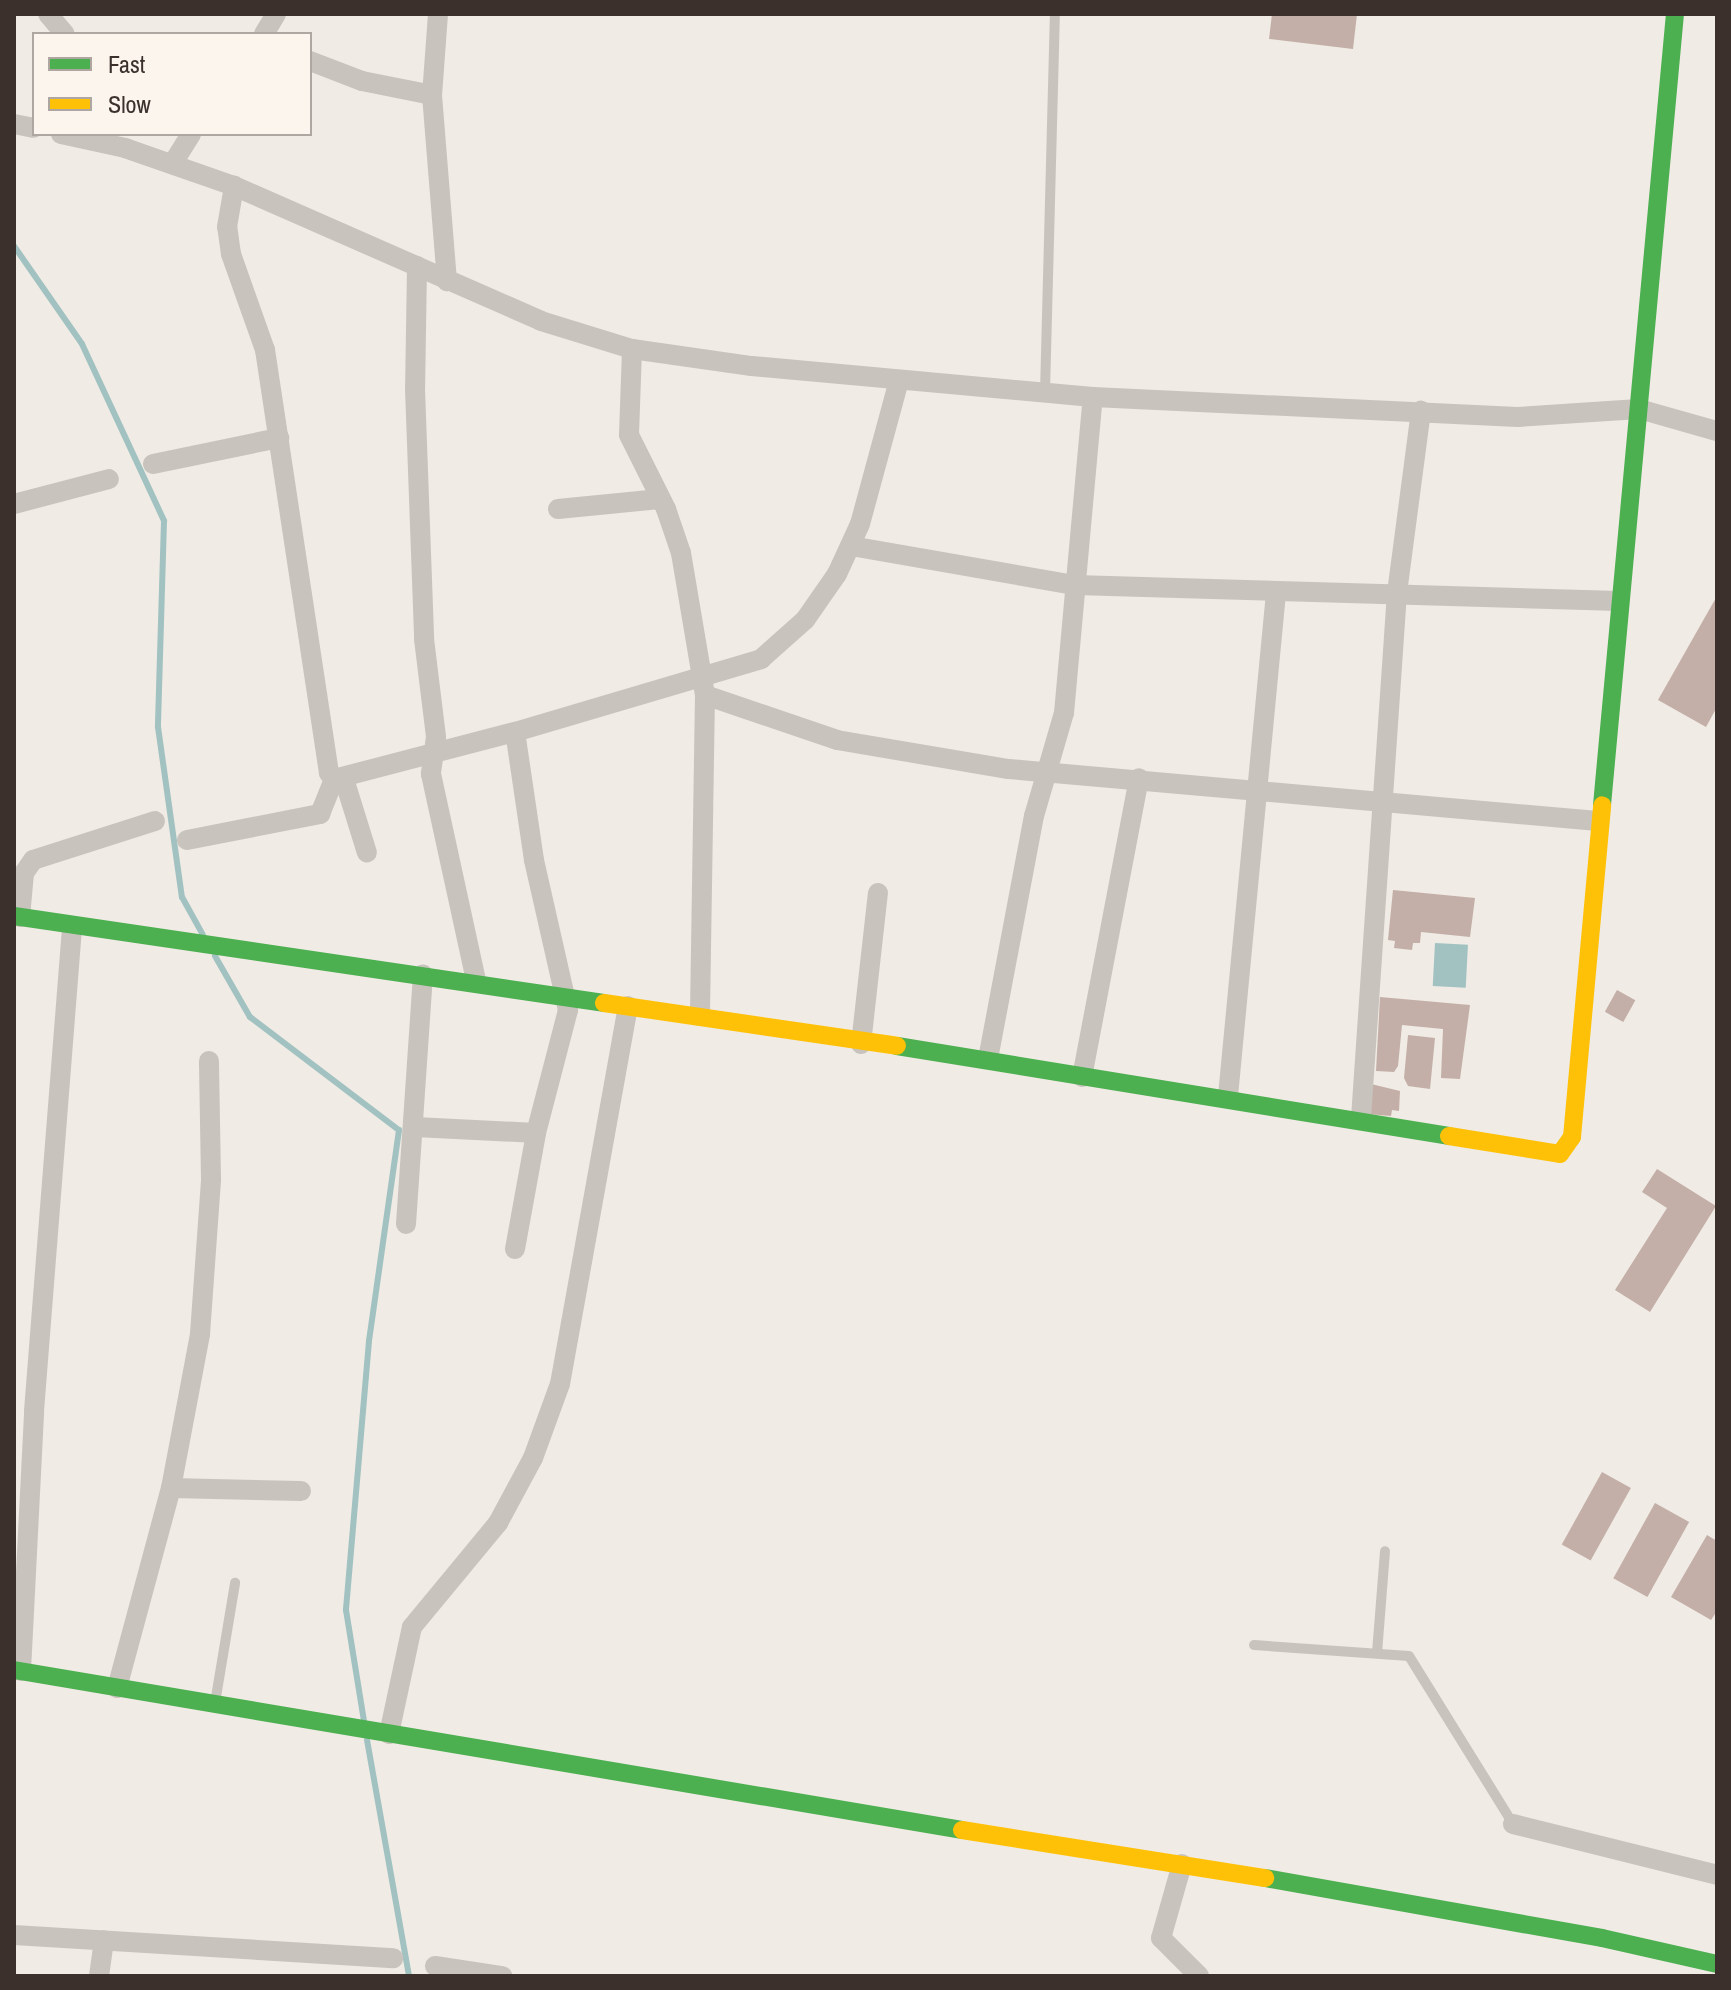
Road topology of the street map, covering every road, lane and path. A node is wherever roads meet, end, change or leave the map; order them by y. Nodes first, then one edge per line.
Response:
1 (276, 14) edge
2 (438, 14) edge
3 (1055, 14) edge
4 (1675, 14) edge
5 (50, 15) edge
6 (63, 32) edge
7 (265, 32) edge
8 (312, 62) edge
9 (432, 95) junction
10 (79, 136) edge
11 (190, 136) edge
12 (124, 141) edge
13 (173, 163) junction
14 (234, 186) junction
15 (417, 266) junction
16 (447, 281) junction
17 (632, 349) junction
18 (899, 380) junction
19 (1045, 392) junction
20 (1093, 397) junction
21 (1639, 409) junction
22 (1421, 411) junction
23 (1717, 431) edge
24 (279, 438) junction
25 (153, 464) dead end
26 (109, 479) dead end
27 (660, 499) junction
28 (14, 504) edge
29 (558, 509) dead end
30 (851, 546) junction
31 (1075, 585) junction
32 (1276, 593) junction
33 (1397, 593) junction
34 (1619, 601) junction
35 (704, 686) junction
36 (515, 732) junction
37 (434, 752) junction
38 (1052, 770) junction
39 (1139, 778) junction
40 (339, 779) junction
41 (1256, 791) junction
42 (1384, 799) junction
43 (155, 821) dead end
44 (1598, 821) junction
45 (187, 840) dead end
46 (367, 853) dead end
47 (878, 893) dead end
48 (17, 916) edge
49 (72, 926) junction
50 (423, 975) junction
51 (476, 981) junction
52 (567, 996) junction
53 (628, 1006) junction
54 (700, 1016) junction
55 (861, 1044) junction
56 (988, 1059) junction
57 (209, 1061) dead end
58 (1082, 1077) junction
59 (1228, 1096) junction
60 (1361, 1118) junction
61 (415, 1127) junction
62 (536, 1133) junction
63 (406, 1224) dead end
64 (515, 1249) dead end
65 (24, 1410) edge
66 (171, 1488) junction
67 (301, 1491) dead end
68 (1385, 1551) dead end
69 (235, 1583) dead end
70 (1254, 1645) dead end
71 (1377, 1653) junction
72 (17, 1670) edge
73 (117, 1688) junction
74 (215, 1705) junction
75 (384, 1734) junction
76 (1513, 1824) joint
77 (1182, 1864) junction
78 (1717, 1875) edge
79 (14, 1935) edge
80 (104, 1940) junction
81 (393, 1958) dead end
82 (1717, 1964) edge
83 (435, 1966) dead end
84 (99, 1976) edge
85 (502, 1976) edge
86 (1199, 1976) edge

1 - 7 street
2 - 9 street
3 - 19 lane
4 - 21 street
5 - 6 street
8 - 9 street
9 - 16 street
10 - 12 street
11 - 13 street
12 - 13 street
13 - 14 street
14 - 15 street
14 - 24 street
15 - 16 street
15 - 37 street
16 - 17 street
17 - 18 street
17 - 27 street
18 - 19 street
18 - 30 street
19 - 20 street
20 - 22 street
20 - 31 street
21 - 22 street
21 - 23 street
21 - 34 street
22 - 33 street
24 - 25 street
24 - 40 street
26 - 28 street
27 - 29 street
27 - 35 street
30 - 31 street
30 - 35 street
31 - 32 street
31 - 38 street
32 - 33 street
32 - 41 street
33 - 34 street
33 - 42 street
34 - 44 street
35 - 36 street
35 - 38 street
35 - 54 street
36 - 37 street
36 - 52 street
37 - 40 street
37 - 51 street
38 - 39 street
38 - 56 street
39 - 41 street
39 - 58 street
40 - 45 street
40 - 46 street
41 - 42 street
41 - 59 street
42 - 44 street
42 - 60 street
43 - 48 street
44 - 60 street
47 - 55 street
48 - 49 street
49 - 50 street
49 - 65 street
50 - 51 street
50 - 61 street
51 - 52 street
52 - 53 street
52 - 62 street
53 - 54 street
53 - 75 street
54 - 55 street
55 - 56 street
56 - 58 street
57 - 66 street
58 - 59 street
59 - 60 street
61 - 62 street
61 - 63 street
62 - 64 street
65 - 72 street
66 - 67 street
66 - 73 street
68 - 71 lane
69 - 74 lane
70 - 71 lane
71 - 76 lane
72 - 73 street
73 - 74 street
74 - 75 street
75 - 77 street
76 - 78 street
77 - 82 street
77 - 86 street
79 - 80 street
80 - 81 street
80 - 84 street
83 - 85 street

